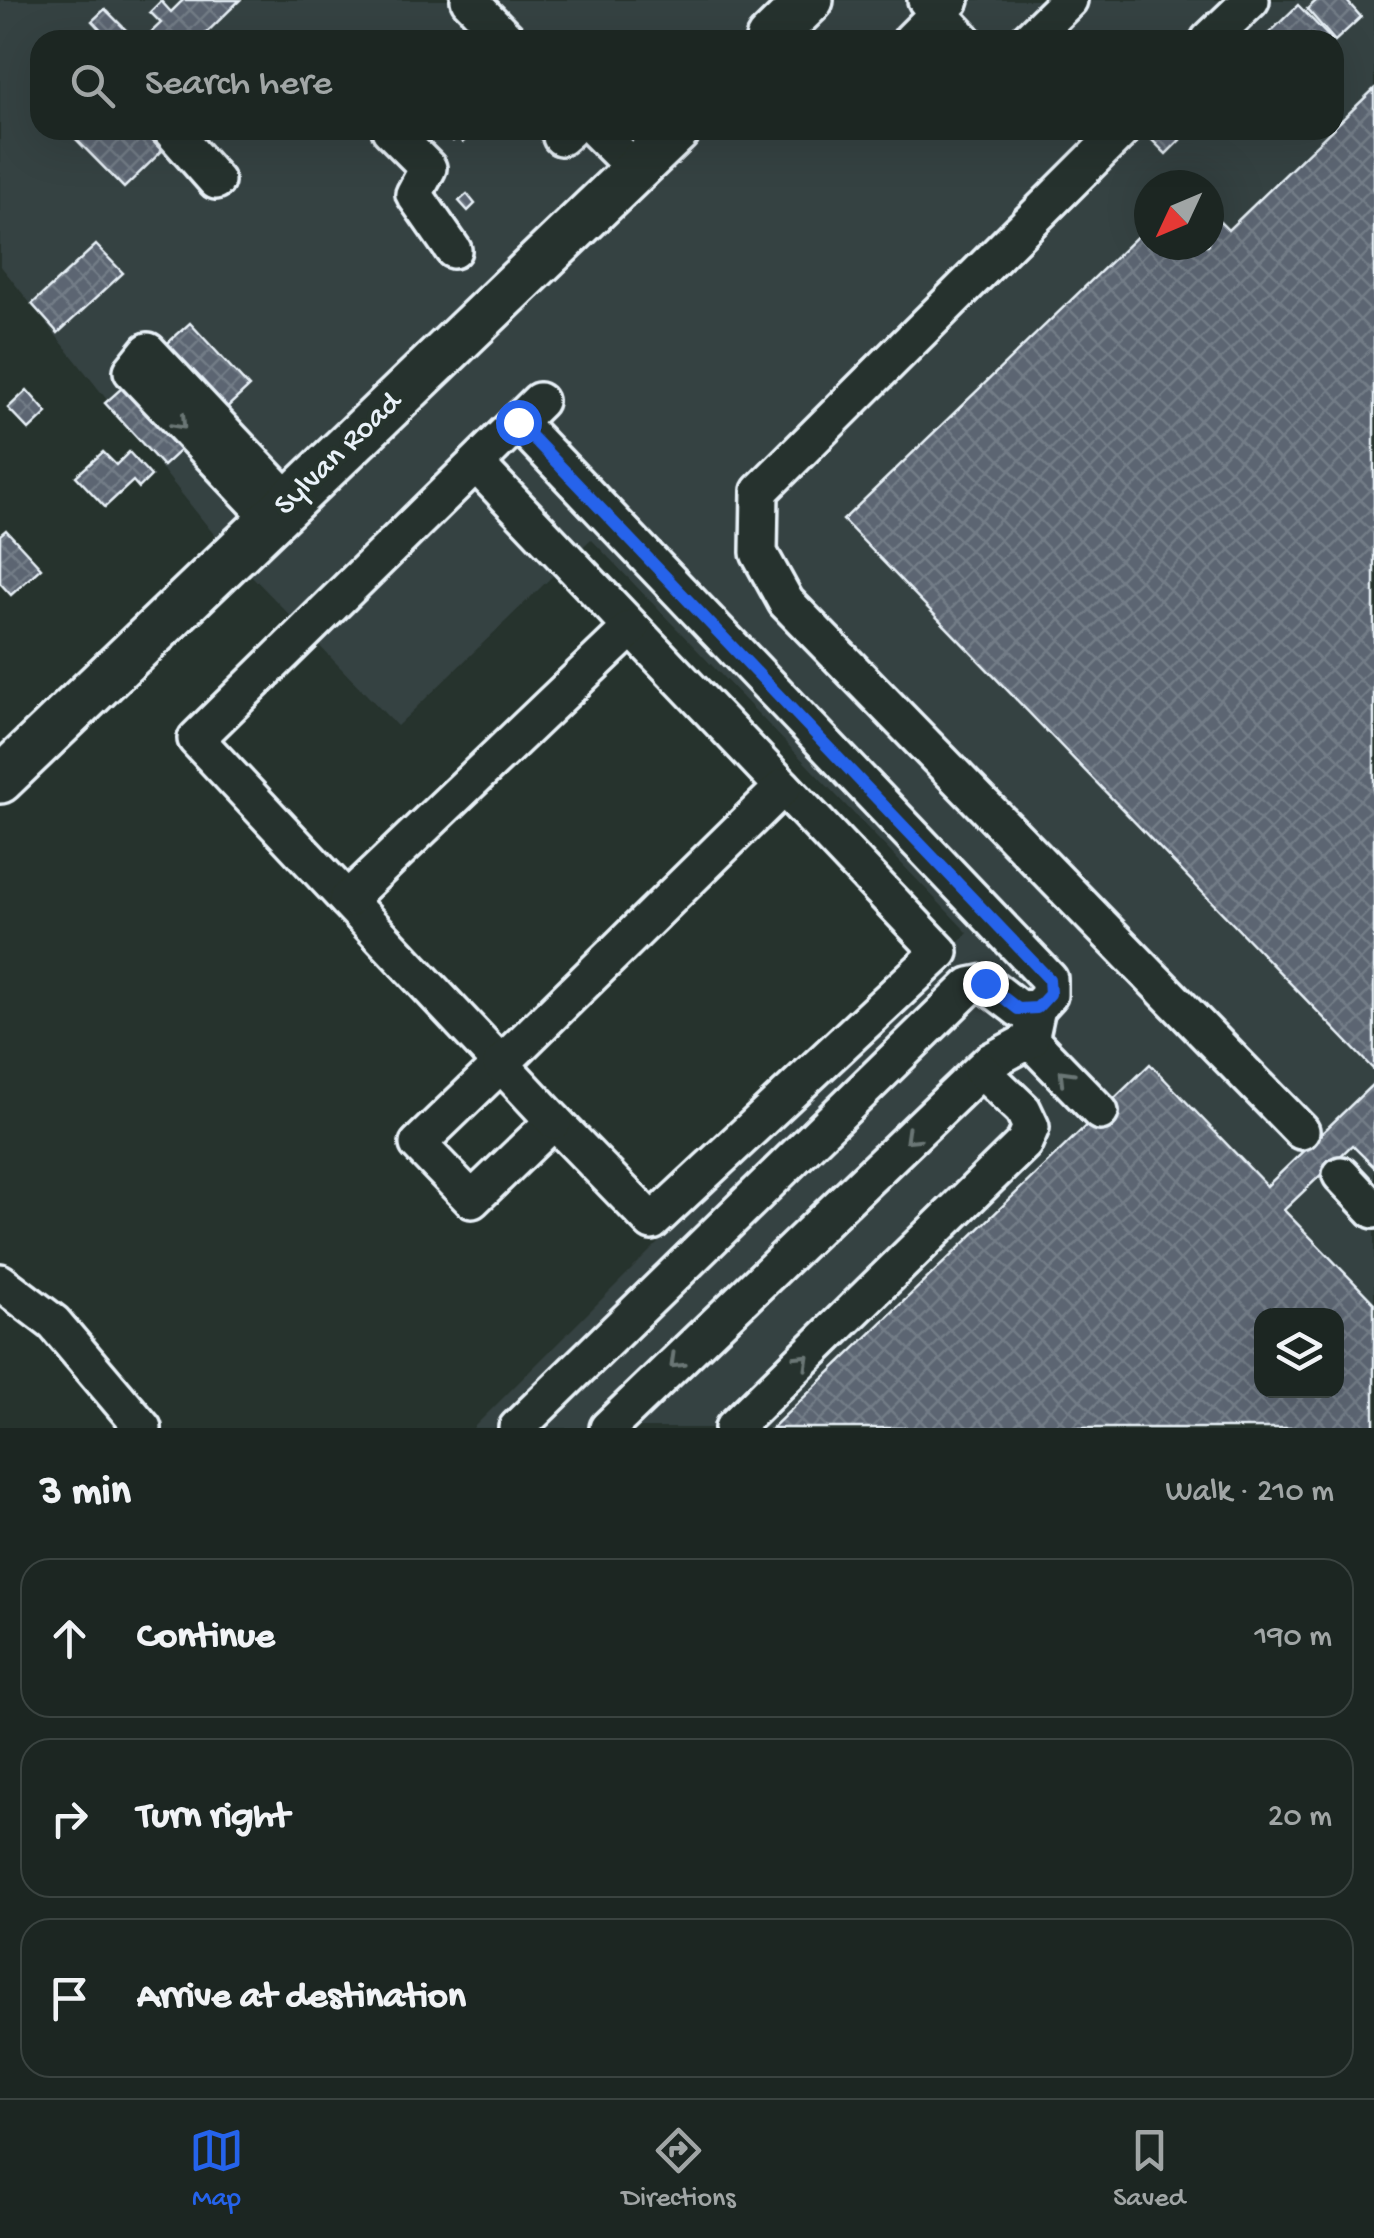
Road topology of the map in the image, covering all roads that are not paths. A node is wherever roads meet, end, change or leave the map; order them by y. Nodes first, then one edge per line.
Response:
1 (810, 0) edge
2 (1069, 0) edge
3 (1251, 0) edge
4 (479, 3) edge
5 (938, 4) edge
6 (500, 30) edge
7 (779, 30) edge
8 (918, 30) edge
9 (957, 30) edge
10 (1038, 30) edge
11 (1220, 30) edge
12 (180, 140) edge
13 (400, 140) edge
14 (606, 140) edge
15 (667, 140) edge
16 (1112, 140) edge
17 (636, 170) junction
18 (216, 181) dead end
19 (453, 250) dead end
20 (476, 464) junction
21 (632, 628) junction
22 (0, 780) edge
23 (784, 787) junction
24 (347, 900) junction
25 (1034, 1024) junction
26 (500, 1064) junction
27 (981, 1070) junction
28 (1100, 1112) dead end
29 (554, 1121) junction
30 (1300, 1131) dead end
31 (1341, 1175) dead end
32 (1374, 1210) edge
33 (0, 1282) edge
34 (143, 1428) edge
35 (516, 1428) edge
36 (608, 1428) edge
37 (733, 1428) edge

1 - 7 main road
2 - 10 street
3 - 11 street
4 - 6 street
5 - 8 street
5 - 9 street
12 - 18 street
13 - 19 street
14 - 17 street
15 - 17 main road, Sylvan Road
16 - 30 street
17 - 22 main road, Sylvan Road
20 - 21 street
20 - 24 street
20 - 25 street
21 - 23 street
21 - 24 street
23 - 26 street
23 - 29 street
24 - 26 street
25 - 27 street
28 -> 25 street
25 - 35 street
26 - 29 street
26 - 29 street
27 -> 36 street
37 -> 27 street
31 - 32 street
33 - 34 street

